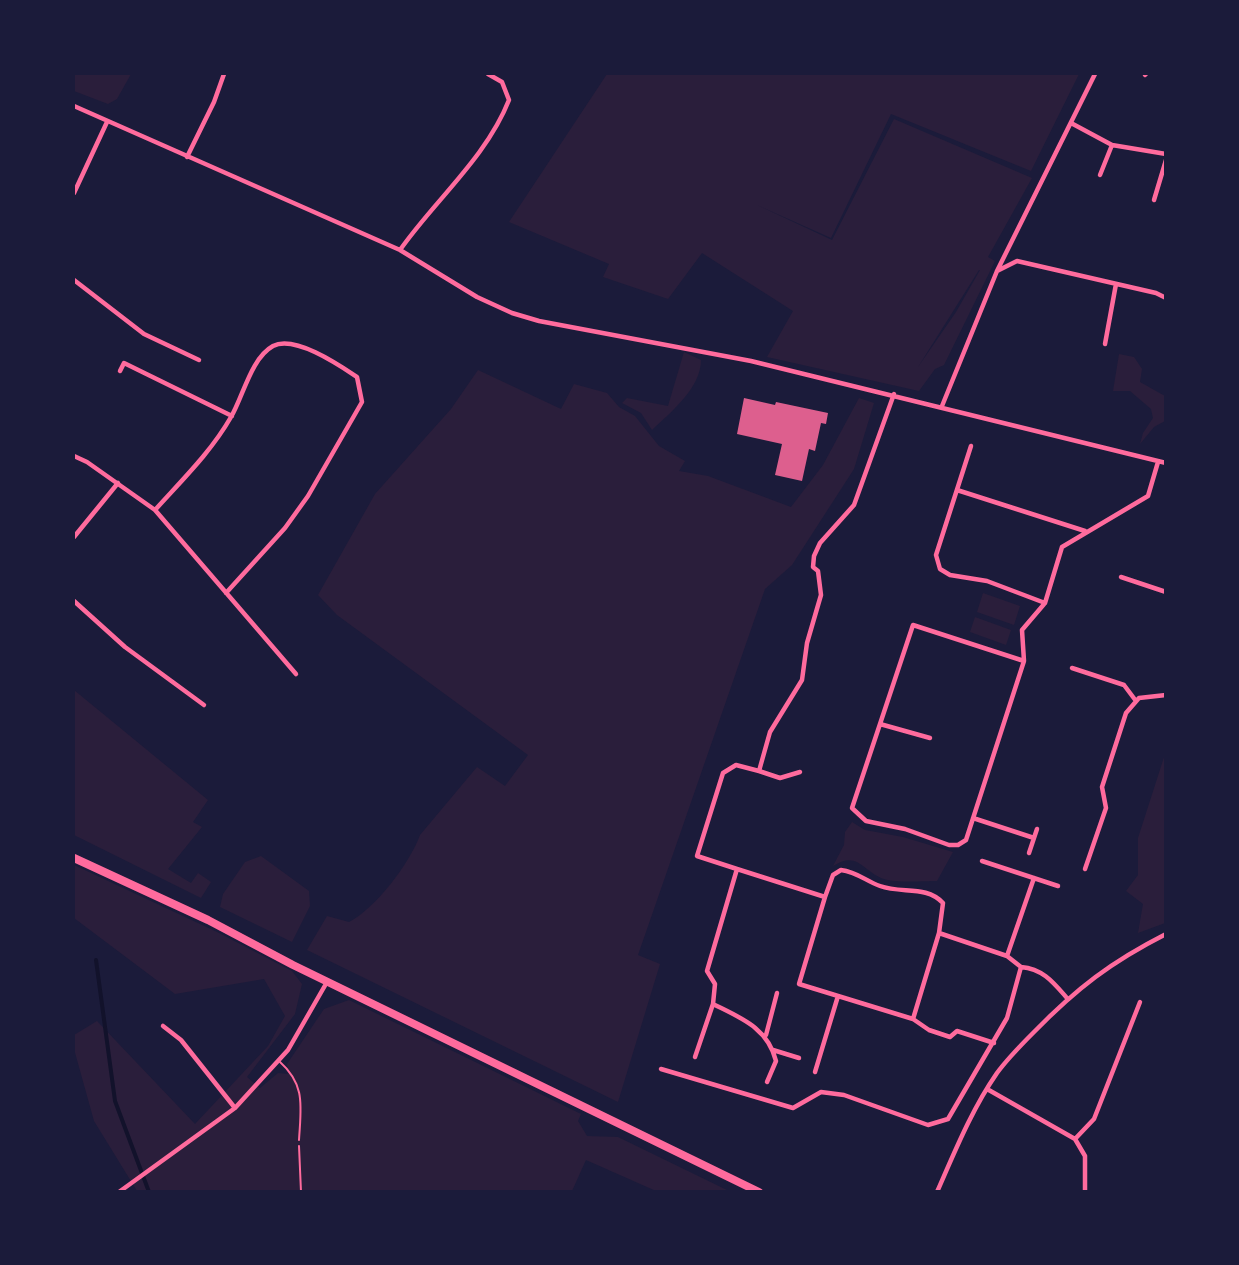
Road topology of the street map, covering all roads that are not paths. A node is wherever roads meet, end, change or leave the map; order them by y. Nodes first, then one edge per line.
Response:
1 (224, 74) edge
2 (488, 74) edge
3 (1095, 74) edge
4 (74, 106) edge
5 (107, 122) junction
6 (1071, 123) junction
7 (1112, 145) junction
8 (1166, 154) edge
9 (187, 157) junction
10 (1166, 160) edge
11 (1100, 174) dead end
12 (74, 193) edge
13 (1154, 200) dead end
14 (400, 250) junction
15 (997, 271) junction
16 (74, 280) edge
17 (1116, 284) junction
18 (1166, 298) edge
19 (1105, 344) dead end
20 (199, 360) dead end
21 (120, 371) dead end
22 (894, 394) junction
23 (942, 406) junction
24 (232, 416) junction
25 (970, 446) dead end
26 (74, 456) edge
27 (1158, 462) junction
28 (1166, 463) edge
29 (118, 483) junction
30 (957, 490) junction
31 (155, 510) junction
32 (1085, 531) junction
33 (74, 537) edge
34 (1121, 577) dead end
35 (1166, 592) edge
36 (226, 593) junction
37 (74, 601) edge
38 (1045, 603) junction
39 (1024, 661) junction
40 (1072, 668) dead end
41 (296, 674) dead end
42 (1166, 695) edge
43 (1136, 701) junction
44 (204, 705) dead end
45 (880, 724) junction
46 (930, 738) dead end
47 (759, 771) junction
48 (800, 772) dead end
49 (973, 818) junction
50 (1037, 829) dead end
51 (1034, 838) junction
52 (1029, 853) dead end
53 (74, 858) edge
54 (982, 861) dead end
55 (737, 869) junction
56 (1085, 869) dead end
57 (1034, 878) junction
58 (1058, 886) dead end
59 (825, 897) junction
60 (939, 933) junction
61 (1166, 934) edge
62 (1007, 956) junction
63 (1021, 967) junction
64 (328, 981) junction
65 (777, 993) dead end
66 (838, 996) junction
67 (1067, 998) junction
68 (1140, 1002) dead end
69 (713, 1004) junction
70 (914, 1019) junction
71 (163, 1026) dead end
72 (766, 1035) junction
73 (994, 1043) junction
74 (773, 1050) junction
75 (695, 1057) dead end
76 (799, 1058) dead end
77 (279, 1060) junction
78 (661, 1069) dead end
79 (815, 1072) dead end
80 (767, 1082) dead end
81 (987, 1089) junction
82 (235, 1108) junction
83 (1076, 1139) junction
84 (299, 1140) road end
85 (119, 1191) edge
86 (759, 1191) edge
87 (937, 1191) edge
88 (1086, 1191) edge

1 - 9 street
2 - 14 street
3 - 6 street
4 - 5 street
5 - 9 street
5 - 12 street
6 - 7 street
6 - 15 street
7 - 8 street
7 - 11 street
9 - 14 street
10 - 13 street
14 - 22 street
15 - 17 street
15 - 23 street
16 - 20 street
17 - 18 street
17 - 19 street
21 - 24 street
22 - 23 street
22 - 47 street
23 - 27 street
24 - 31 street
24 - 36 street
25 - 30 street
26 - 29 street
27 - 28 street
27 - 32 street
29 - 31 street
29 - 33 street
30 - 32 street
30 - 38 street
31 - 36 street
32 - 38 street
34 - 35 street
36 - 41 street
37 - 44 street
38 - 39 street
39 - 45 street
39 - 49 street
40 - 43 street
42 - 43 street
43 - 56 street
45 - 46 street
45 - 49 street
47 - 48 street
47 - 55 street
49 - 51 street
50 - 51 street
51 - 52 street
53 - 64 main road
54 - 57 street
55 - 59 street
55 - 69 street
57 - 58 street
57 - 62 street
59 - 60 street
59 - 66 street
60 - 62 street
60 - 70 street
61 - 67 street
62 - 63 street
63 - 67 street
63 - 73 street
64 - 77 street
64 - 86 main road
65 - 72 street
66 - 70 street
66 - 79 street
67 - 81 street
68 - 83 street
69 - 72 street
69 - 75 street
70 - 73 street
71 - 82 street
72 - 74 street
73 - 78 street
74 - 76 street
74 - 80 street
77 - 82 street
77 - 84 lane
81 - 83 street
81 - 87 street
82 - 85 street
83 - 88 street

